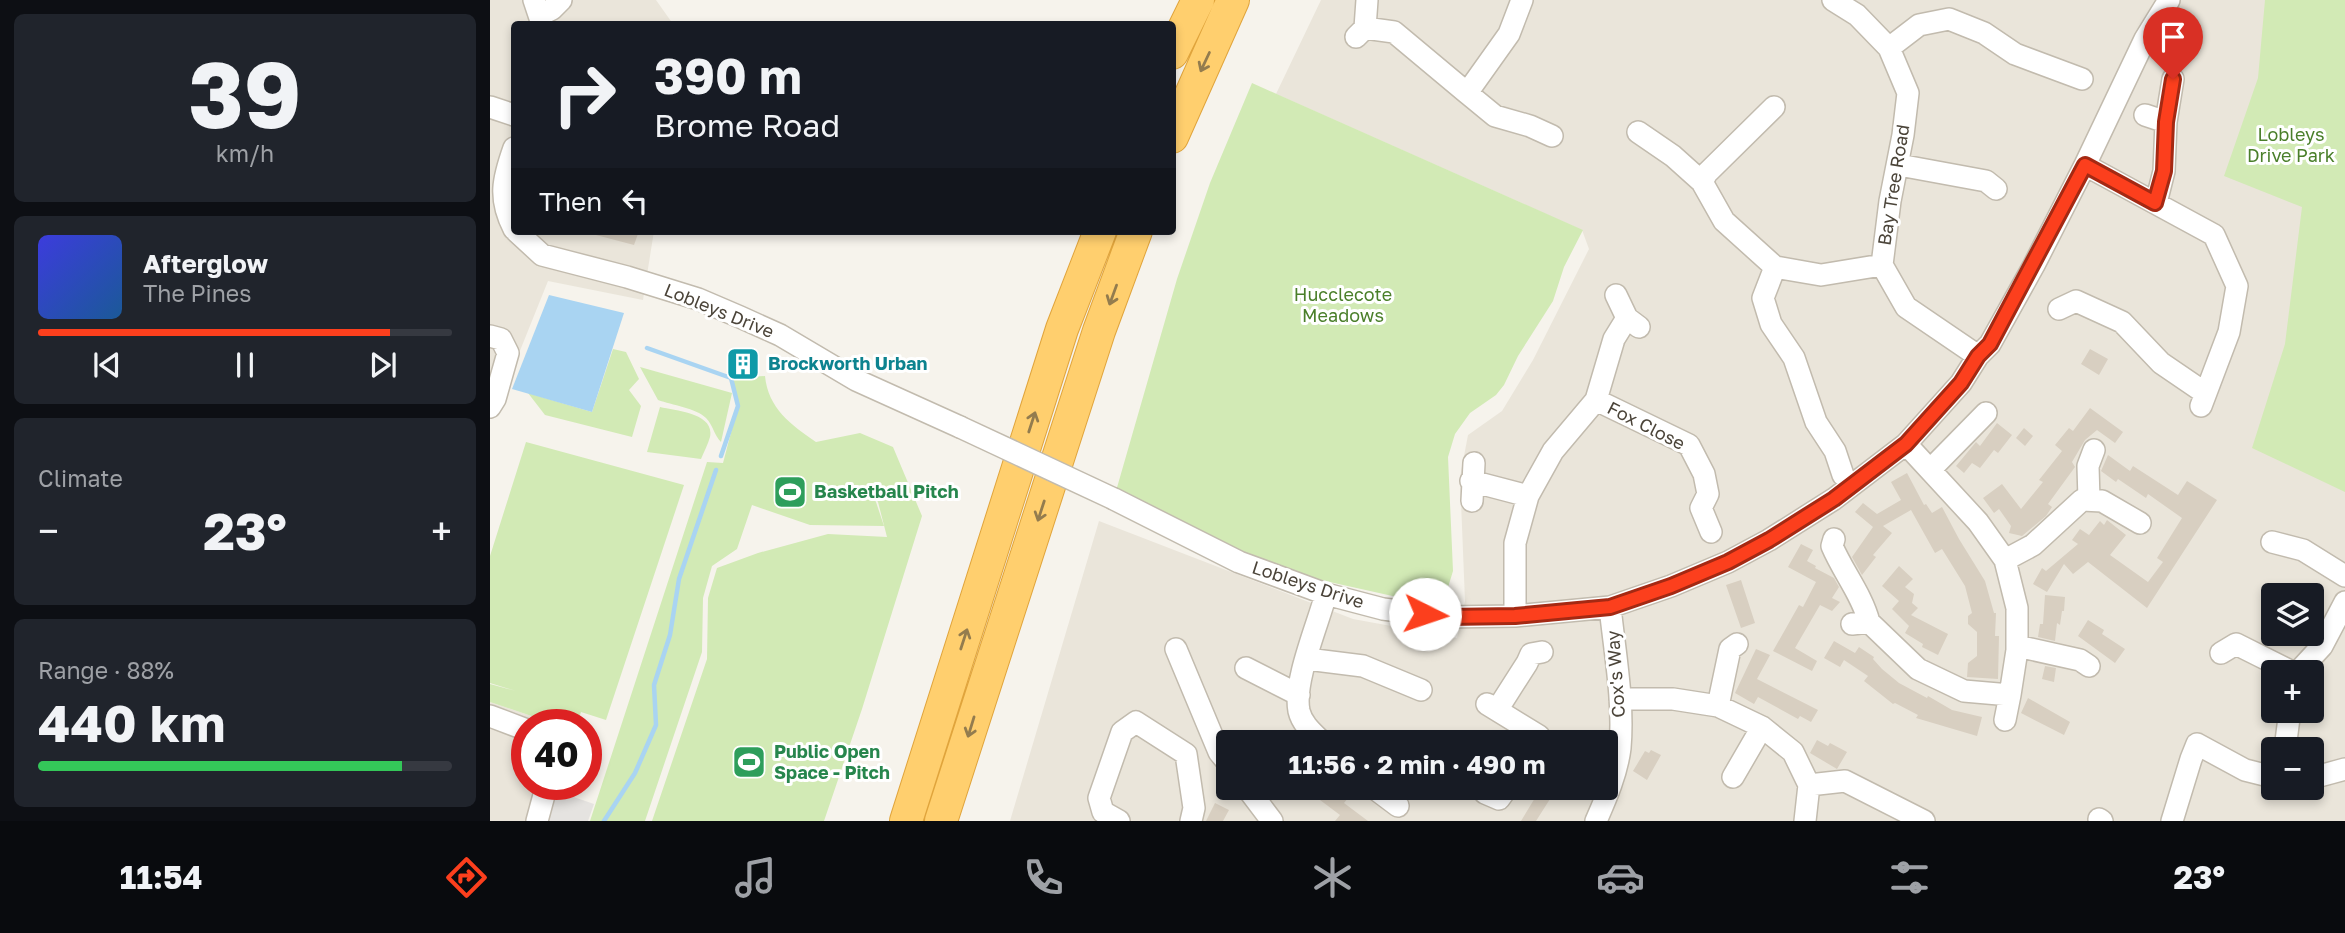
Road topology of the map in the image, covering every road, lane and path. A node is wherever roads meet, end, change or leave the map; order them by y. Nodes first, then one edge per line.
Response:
1 (561, 0) edge
2 (1198, 0) edge
3 (1233, 0) edge
4 (1367, 0) edge
5 (1522, 0) edge
6 (1833, 0) edge
7 (2169, 0) edge
8 (539, 13) edge
9 (1176, 45) edge
10 (1889, 48) junction
11 (2082, 79) dead end
12 (2173, 79) dead end
13 (1466, 93) junction
14 (490, 107) edge
15 (511, 114) edge
16 (1771, 118) dead end
17 (1176, 128) edge
18 (1638, 132) dead end
19 (1556, 137) dead end
20 (511, 158) edge
21 (1899, 165) junction
22 (2085, 165) junction
23 (1702, 182) junction
24 (1996, 189) dead end
25 (2155, 203) junction
26 (507, 223) edge
27 (520, 235) edge
28 (1098, 235) edge
29 (1135, 235) edge
30 (1882, 265) junction
31 (1775, 267) junction
32 (1616, 295) dead end
33 (2059, 309) dead end
34 (490, 336) edge
35 (1978, 356) junction
36 (1596, 400) junction
37 (490, 407) edge
38 (1986, 412) dead end
39 (1906, 444) junction
40 (2094, 450) dead end
41 (1930, 470) junction
42 (1843, 475) dead end
43 (1472, 482) dead end
44 (1528, 496) junction
45 (2089, 500) junction
46 (2143, 527) dead end
47 (1711, 532) dead end
48 (1835, 539) dead end
49 (2272, 542) dead end
50 (2005, 560) junction
51 (2345, 576) edge
52 (1325, 594) junction
53 (2345, 602) edge
54 (1610, 607) junction
55 (1515, 616) junction
56 (1728, 643) dead end
57 (2017, 646) junction
58 (1176, 649) dead end
59 (1542, 652) dead end
60 (2221, 653) dead end
61 (1307, 659) junction
62 (2268, 660) edge
63 (2309, 660) edge
64 (2089, 666) dead end
65 (1246, 668) dead end
66 (1421, 690) dead end
67 (1298, 695) junction
68 (2010, 695) junction
69 (1620, 699) junction
70 (1718, 706) junction
71 (490, 716) edge
72 (2005, 720) dead end
73 (511, 724) edge
74 (1762, 727) junction
75 (1311, 730) edge
76 (1526, 730) edge
77 (1216, 739) edge
78 (1618, 753) edge
79 (1186, 754) junction
80 (1216, 756) edge
81 (2345, 769) edge
82 (2261, 774) edge
83 (2324, 775) edge
84 (1732, 777) dead end
85 (1809, 785) junction
86 (543, 800) edge
87 (1256, 800) edge
88 (1390, 800) edge
89 (1603, 800) edge
90 (1398, 806) dead end
91 (537, 821) edge
92 (906, 821) edge
93 (941, 821) edge
94 (1119, 821) edge
95 (1191, 821) edge
96 (1272, 821) edge
97 (1596, 821) edge
98 (1805, 821) edge
99 (1924, 821) edge
100 (2172, 821) edge

1 - 8 street
2 - 9 highway
3 -> 17 highway
4 - 13 street
5 - 13 street
6 - 10 street, Bay Tree Road
7 - 22 street, Lobleys Drive
10 - 11 street
10 - 21 street, Bay Tree Road
12 - 25 street
13 - 19 street
14 - 15 street
16 - 23 street
18 - 23 street
20 - 26 street, Lobleys Drive
21 - 24 street
21 - 30 street, Bay Tree Road
22 - 25 street
22 - 35 street, Lobleys Drive
23 - 31 street
25 - 33 street
27 - 52 street, Lobleys Drive, bridge
92 -> 28 highway
29 -> 93 highway
30 - 31 street
30 - 35 street, Bay Tree Road
31 - 42 street
32 - 36 street
34 - 37 street
35 - 39 street, Lobleys Drive
36 - 44 street
36 - 47 street, Fox Close
38 - 41 street
39 - 41 street
39 - 54 street, Lobleys Drive
40 - 45 street
41 - 50 street
43 - 44 street
44 - 55 street
45 - 46 street
45 - 50 street
48 - 68 street
49 - 51 street
50 - 57 street
52 - 55 street, Lobleys Drive
52 - 61 street
53 - 63 street
54 - 55 street, Lobleys Drive
54 - 69 street, Cox's Way
56 - 70 street
57 - 64 street
57 - 68 street
58 - 77 street
59 - 76 street
60 - 62 street
61 - 66 street
61 - 67 street
65 - 67 street
67 - 75 street
68 - 72 street
69 - 70 street
69 - 78 street, Cox's Way
70 - 74 street
71 - 73 street
74 - 84 street
74 - 85 street
79 - 80 street
79 - 94 street
79 - 95 street
81 - 83 street
82 - 100 street
85 - 98 street
85 - 99 street
86 - 91 street
87 - 96 street
88 - 90 street
89 - 97 street, Cox's Way

